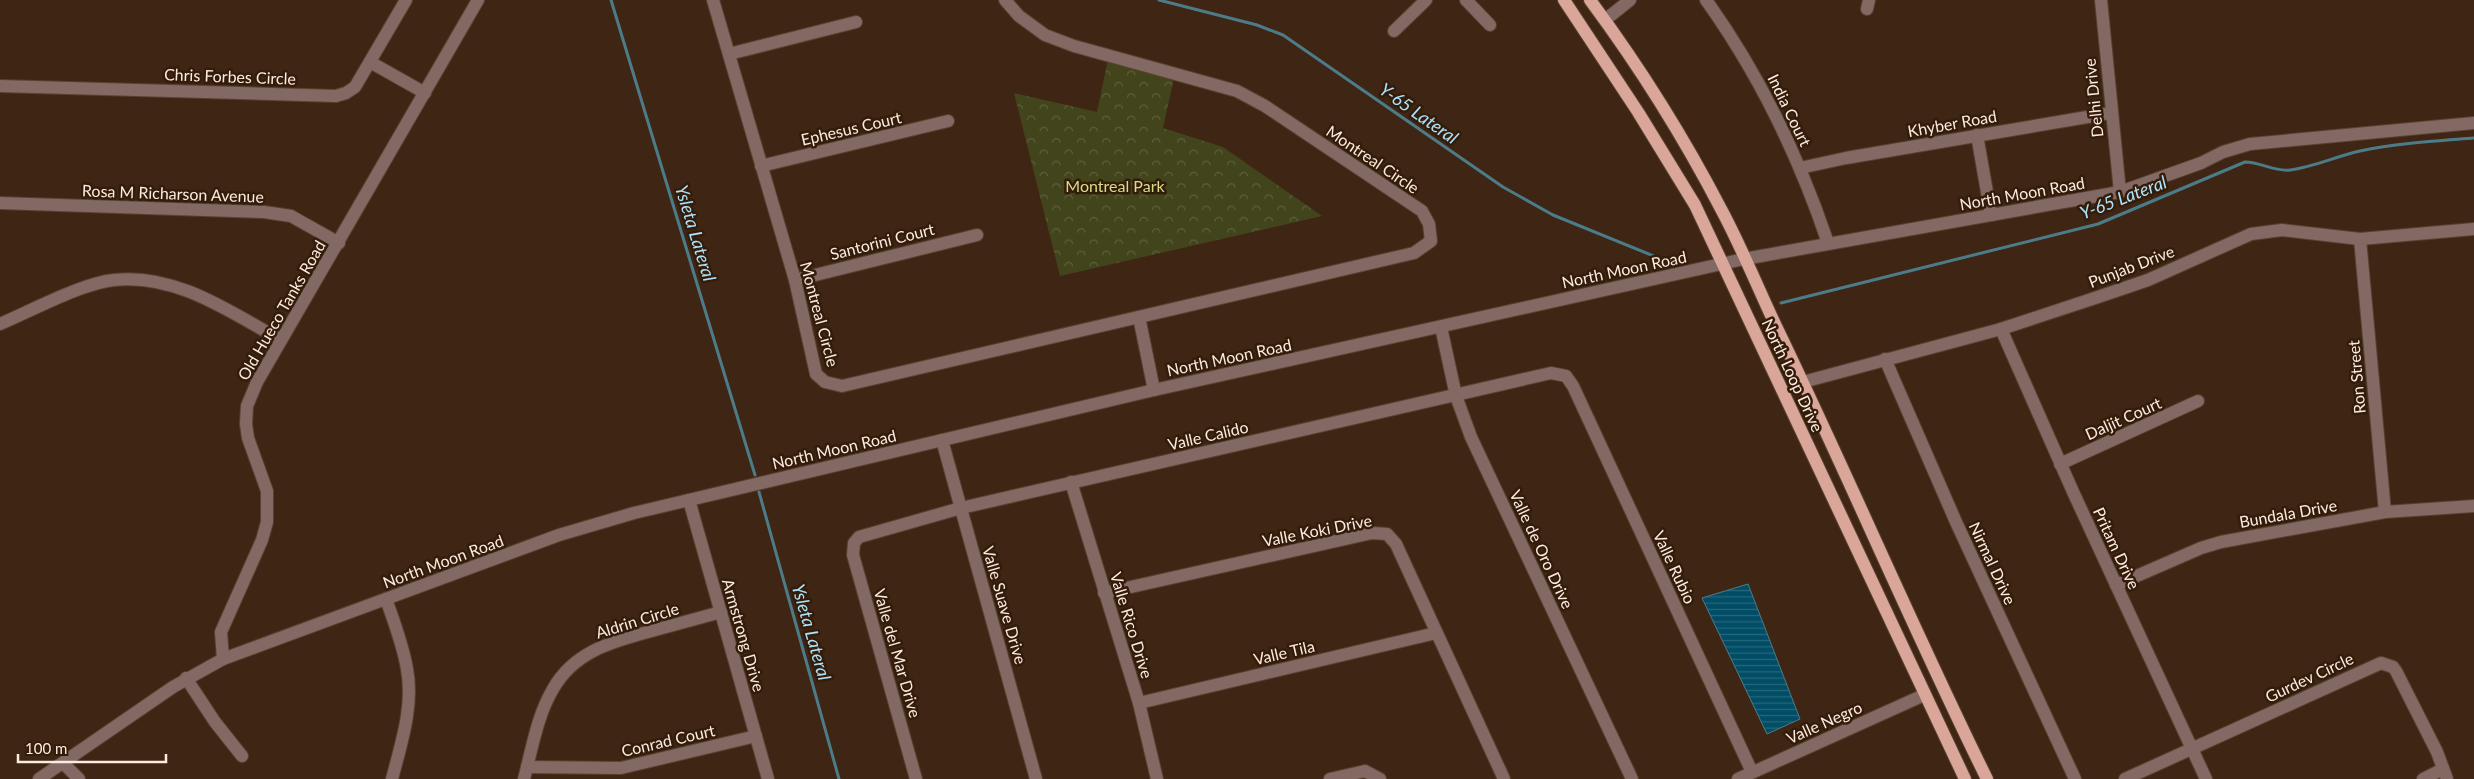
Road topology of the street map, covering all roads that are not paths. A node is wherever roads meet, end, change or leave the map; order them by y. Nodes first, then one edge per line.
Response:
1 (406, 0) edge
2 (478, 0) edge
3 (713, 0) edge
4 (1005, 0) edge
5 (1426, 0) edge
6 (1466, 0) edge
7 (1564, 0) edge
8 (1590, 0) edge
9 (1630, 0) edge
10 (1706, 0) edge
11 (2101, 0) edge
12 (1606, 20) junction
13 (856, 22) dead end
14 (1490, 25) dead end
15 (1394, 31) dead end
16 (729, 54) junction
17 (370, 62) junction
18 (0, 86) edge
19 (425, 93) junction
20 (2111, 113) junction
21 (948, 122) dead end
22 (2474, 123) edge
23 (1976, 135) junction
24 (761, 166) junction
25 (1800, 168) junction
26 (2120, 192) junction
27 (0, 203) edge
28 (1990, 215) junction
29 (2474, 229) edge
30 (977, 235) dead end
31 (2360, 239) junction
32 (339, 243) junction
33 (1828, 243) junction
34 (1744, 259) junction
35 (1723, 264) junction
36 (795, 280) junction
37 (1139, 317) junction
38 (0, 324) edge
39 (1441, 326) junction
40 (2001, 329) junction
41 (281, 340) junction
42 (1885, 359) junction
43 (1566, 376) joint
44 (1803, 382) junction
45 (1154, 390) junction
46 (1456, 396) junction
47 (2198, 401) dead end
48 (942, 440) junction
49 (2060, 464) junction
50 (1072, 482) junction
51 (689, 500) junction
52 (2474, 506) edge
53 (960, 508) junction
54 (2385, 512) junction
55 (859, 537) joint
56 (2116, 585) junction
57 (1104, 593) junction
58 (386, 599) junction
59 (721, 612) junction
60 (1436, 633) junction
61 (223, 659) junction
62 (186, 678) junction
63 (1924, 695) junction
64 (1139, 703) junction
65 (756, 736) junction
66 (2191, 750) junction
67 (242, 756) dead end
68 (63, 763) junction
69 (1752, 772) junction
70 (526, 773) edge
71 (2445, 774) edge
72 (40, 779) edge
73 (79, 779) edge
74 (392, 779) edge
75 (768, 779) edge
76 (916, 779) edge
77 (1036, 779) edge
78 (1157, 779) edge
79 (1330, 779) edge
80 (1380, 779) edge
81 (1504, 779) edge
82 (1632, 779) edge
83 (1738, 779) edge
84 (1965, 779) edge
85 (1987, 779) edge
86 (2075, 779) edge
87 (2125, 779) edge
88 (2206, 779) edge
89 (2423, 779) edge

1 - 17 street, Chris Forbes Circle
2 - 19 street, Old Hueco Tanks Road
3 - 16 street, Montreal Circle
4 - 37 street, Montreal Circle
5 - 15 street
6 - 14 street
7 - 35 main road, North Loop Drive
8 - 12 main road, North Loop Drive
9 - 12 street
10 - 25 street, India Court
11 - 20 street, Delhi Drive
12 - 34 main road, North Loop Drive
13 - 16 street
16 - 24 street, Montreal Circle
17 - 18 street, Chris Forbes Circle
17 - 19 street
19 - 32 street, Old Hueco Tanks Road
20 - 23 street, Khyber Road
20 - 26 street, Delhi Drive
21 - 24 street, Ephesus Court
22 - 26 street, North Moon Road
23 - 25 street, Khyber Road
23 - 28 street
24 - 36 street, Montreal Circle
25 - 33 street, India Court
26 - 28 street, North Moon Road
27 - 32 street, Rosa M Richarson Avenue
28 - 33 street, North Moon Road
29 - 31 street, Punjab Drive
30 - 36 street, Santorini Court
31 - 40 street, Punjab Drive
31 - 54 street, Ron Street
32 - 41 street, Old Hueco Tanks Road
33 - 34 street, North Moon Road
34 - 35 street, North Moon Road
34 - 44 main road, North Loop Drive
35 - 39 street, North Moon Road
35 - 63 main road, North Loop Drive
36 - 37 street, Montreal Circle
37 - 45 street
38 - 41 street
39 - 45 street, North Moon Road
39 - 46 street, Valle de Oro Drive
40 - 42 street, Punjab Drive
40 - 49 street, Pritam Drive
41 - 61 street, Old Hueco Tanks Road
42 - 44 street, Punjab Drive
42 - 86 street, Nirmal Drive
43 - 46 street, Valle Calido
43 - 69 street, Valle Rubio
44 - 85 main road, North Loop Drive
45 - 48 street, North Moon Road
46 - 50 street, Valle Calido
46 - 82 street, Valle de Oro Drive
47 - 49 street, Daljit Court
48 - 51 street, North Moon Road
48 - 53 street, Valle Suave Drive
49 - 56 street, Pritam Drive
50 - 53 street, Valle Calido
50 - 57 street, Valle Rico Drive
51 - 58 street, North Moon Road
51 - 59 street, Armstrong Drive
52 - 54 street, Bundala Drive
53 - 55 street, Valle Calido
53 - 77 street, Valle Suave Drive
54 - 56 street, Bundala Drive
55 - 76 street, Valle del Mar Drive
56 - 66 street, Pritam Drive
57 - 60 street, Valle Koki Drive
57 - 64 street, Valle Rico Drive
58 - 61 street, North Moon Road
58 - 74 street
59 - 65 street, Armstrong Drive
59 - 70 street, Aldrin Circle
60 - 64 street, Valle Tila
60 - 81 street, Valle Koki Drive
61 - 62 street, North Moon Road
62 - 67 street
62 - 68 street, North Moon Road
63 - 69 street, Valle Negro
63 - 84 main road, North Loop Drive
64 - 78 street, Valle Rico Drive
65 - 70 street, Conrad Court
65 - 75 street, Armstrong Drive
66 - 71 street, Gurdev Circle
66 - 87 street, Gurdev Circle
66 - 88 street, Pritam Drive
68 - 72 street, North Moon Road
68 - 73 street
69 - 83 street, Valle Negro
71 - 89 street
79 - 80 street

